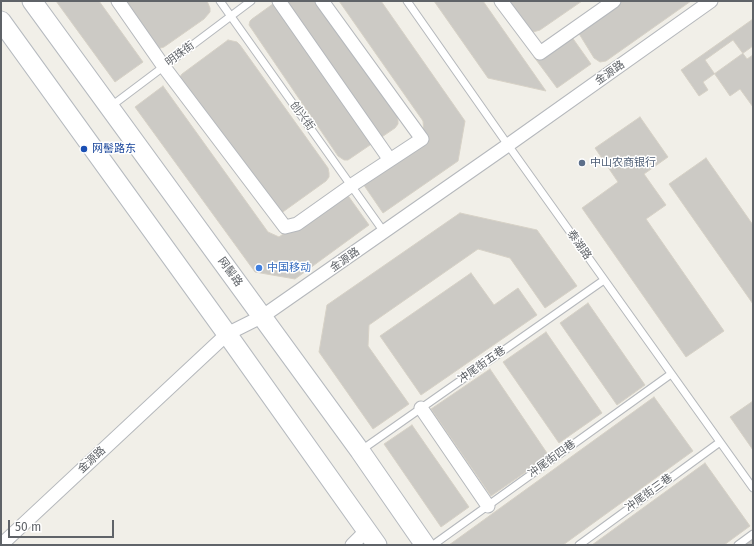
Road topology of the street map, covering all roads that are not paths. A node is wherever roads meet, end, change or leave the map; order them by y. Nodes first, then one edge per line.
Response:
1 (32, 1) edge
2 (118, 1) edge
3 (220, 1) edge
4 (251, 1) edge
5 (279, 1) edge
6 (322, 1) edge
7 (407, 1) edge
8 (502, 1) edge
9 (614, 1) edge
10 (711, 1) edge
11 (231, 16) junction
12 (1, 21) edge
13 (164, 67) junction
14 (109, 108) junction
15 (508, 145) junction
16 (390, 160) junction
17 (352, 185) junction
18 (384, 232) junction
19 (604, 280) junction
20 (263, 316) junction
21 (227, 334) junction
22 (671, 374) junction
23 (421, 408) junction
24 (720, 442) junction
25 (360, 451) junction
26 (753, 488) edge
27 (488, 506) junction
28 (753, 534) edge
29 (372, 538) edge
30 (4, 544) edge
31 (352, 545) edge
32 (425, 545) edge
33 (433, 545) edge
34 (579, 545) edge
35 (738, 545) edge

1 - 14 main road, 网髻路
2 - 13 street
3 - 11 lane, 创兴街
4 - 11 lane, 明珠街
5 - 16 street
6 - 16 street
7 - 15 lane, 泰湖路
8 - 9 street
10 - 15 street, 金源路
11 - 13 lane, 明珠街
11 - 17 lane, 创兴街
12 - 21 main road
13 - 14 lane, 明珠街
13 - 17 street
14 - 20 main road, 网髻路
15 - 18 street, 金源路
15 - 19 lane, 泰湖路
16 - 17 street
17 - 18 lane, 创兴街
18 - 20 street, 金源路
19 - 22 lane, 泰湖路
19 - 23 lane, 冲尾街五巷
20 - 21 street, 金源路
20 - 25 main road, 网髻路
21 - 29 main road
21 - 30 street, 金源路
22 - 24 lane, 泰湖路
22 - 27 lane, 冲尾街四巷
23 - 25 lane, 冲尾街五巷
23 - 27 street
24 - 26 lane, 泰湖路
24 - 34 lane, 冲尾街三巷
25 - 32 main road, 网髻路
27 - 33 lane, 冲尾街四巷
28 - 35 lane
29 - 31 street

